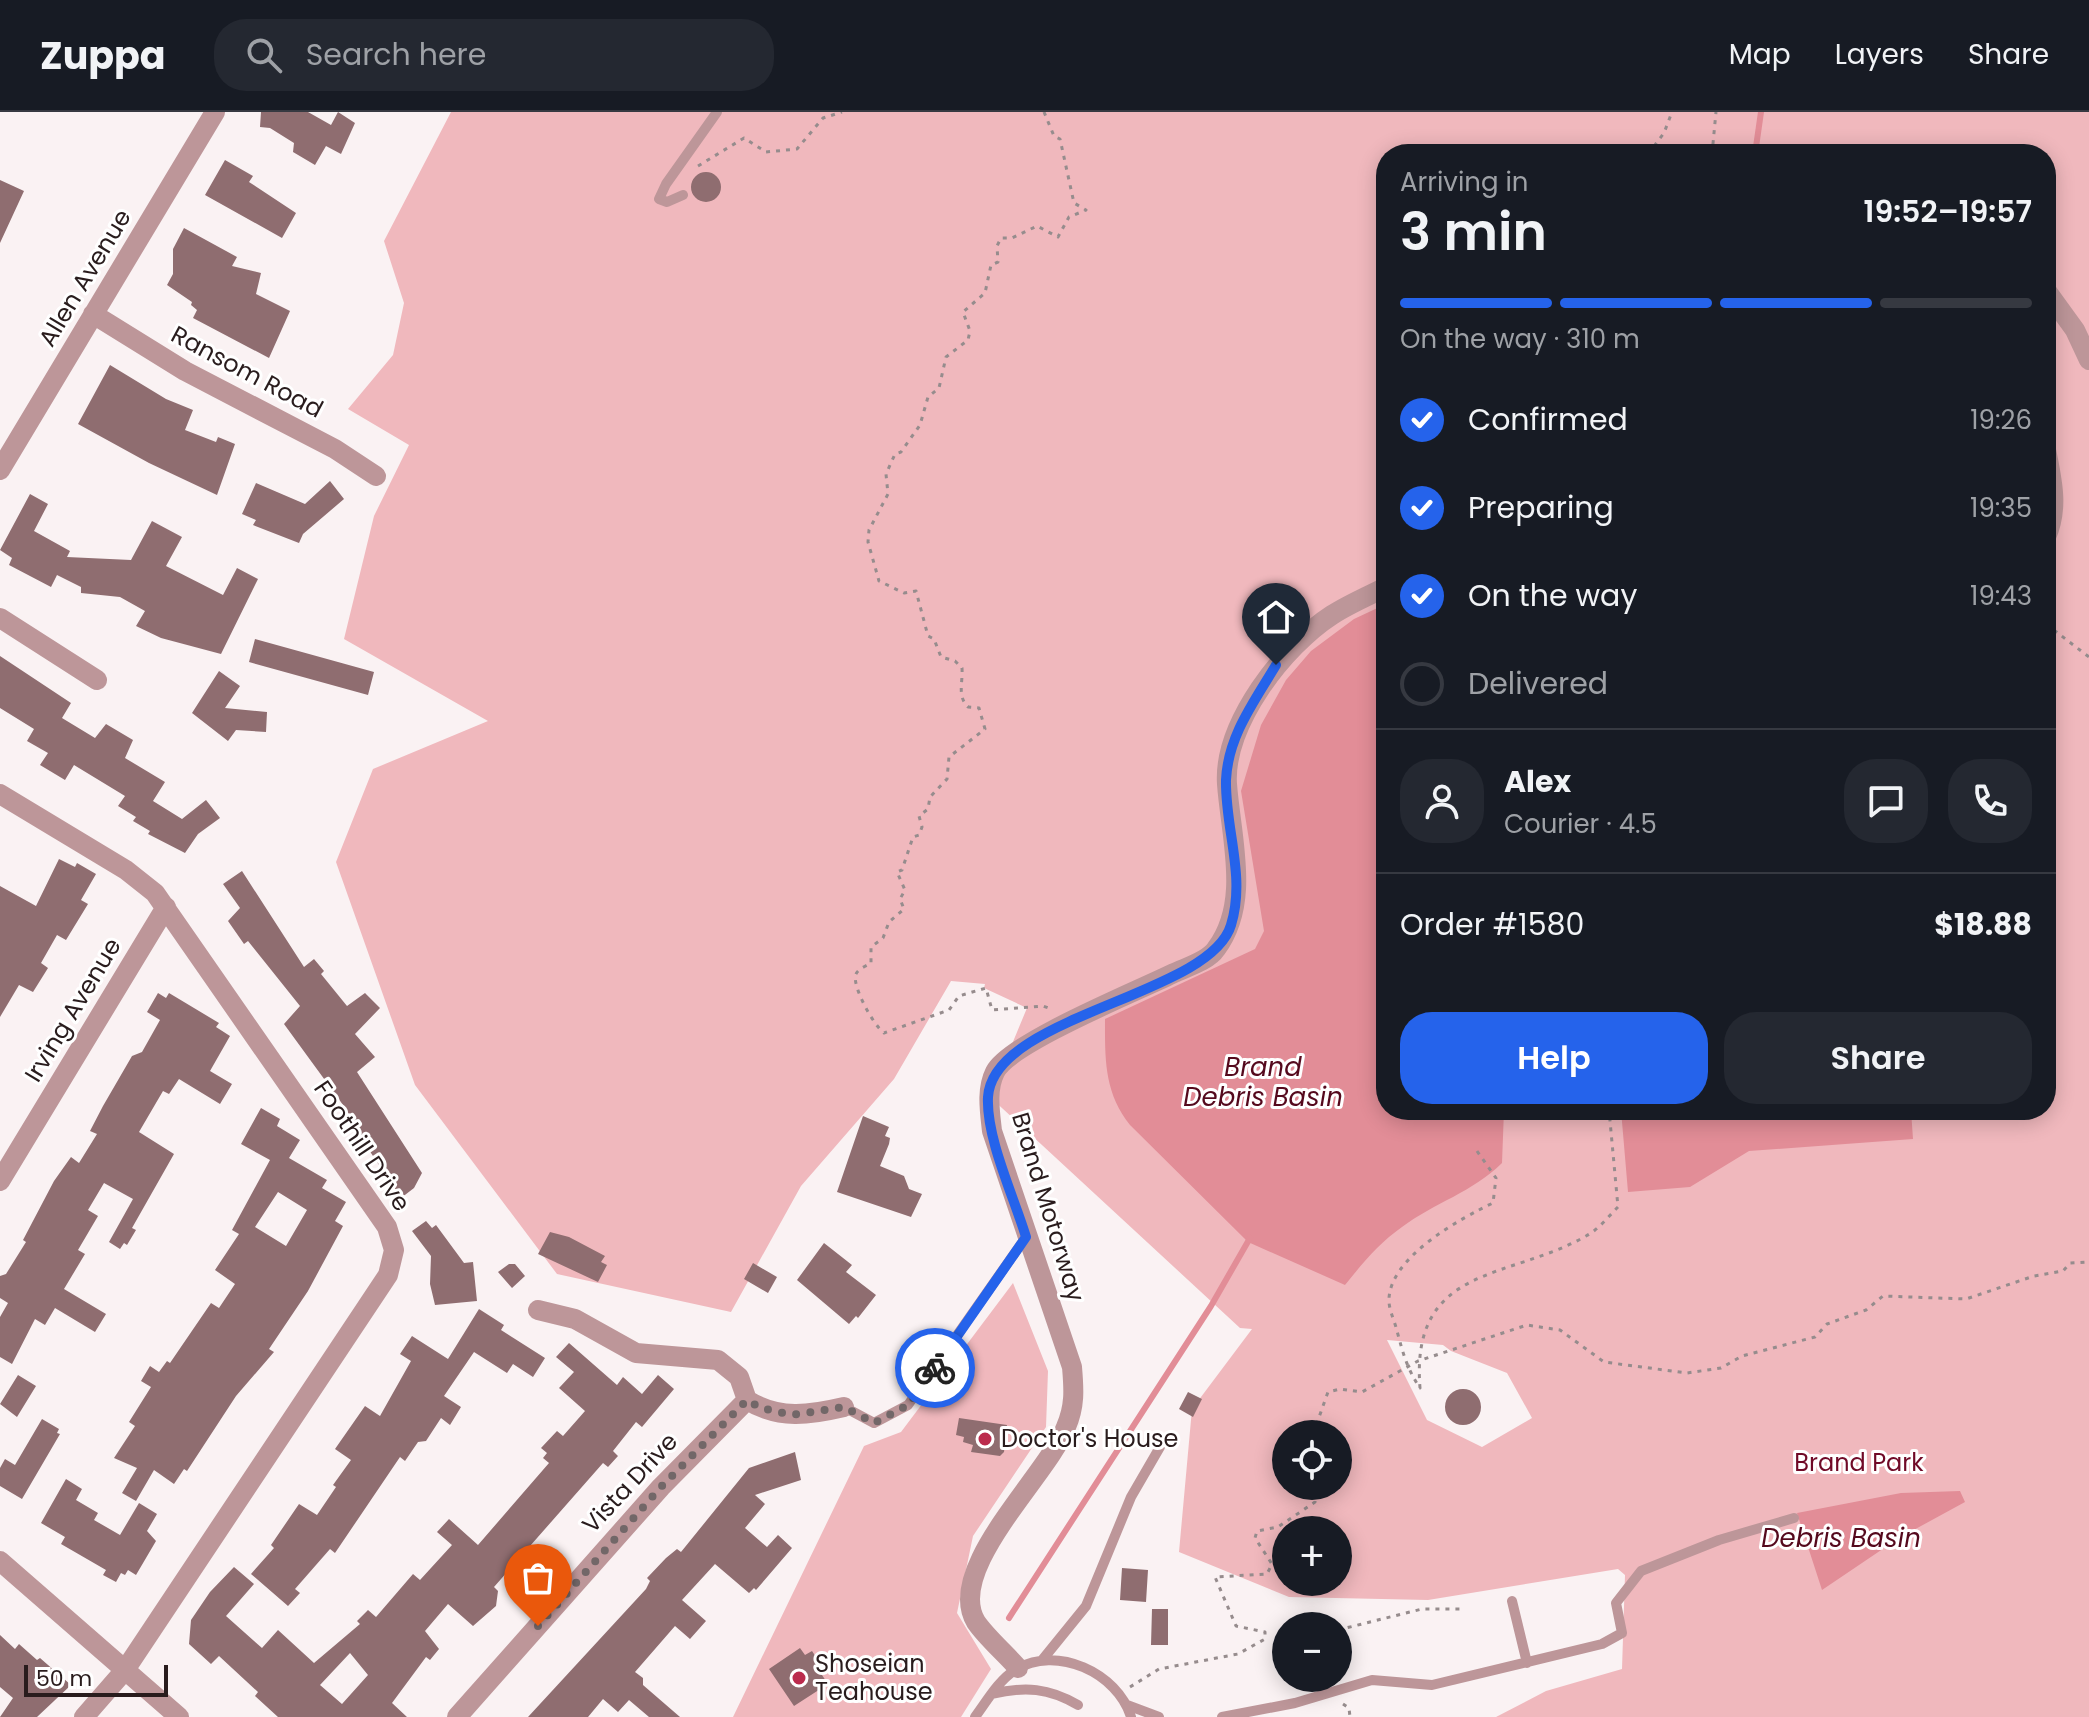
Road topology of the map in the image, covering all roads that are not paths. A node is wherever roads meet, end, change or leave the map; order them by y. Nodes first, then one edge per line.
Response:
1 (215, 112) edge
2 (717, 112) edge
3 (683, 195) dead end
4 (2056, 304) edge
5 (93, 314) junction
6 (2089, 360) edge
7 (0, 470) edge
8 (376, 476) dead end
9 (1376, 592) edge
10 (0, 618) edge
11 (97, 680) dead end
12 (0, 794) edge
13 (166, 907) junction
14 (0, 1181) edge
15 (1026, 1237) junction
16 (538, 1310) dead end
17 (747, 1400) junction
18 (844, 1407) joint
19 (1160, 1447) dead end
20 (1794, 1518) dead end
21 (0, 1561) edge
22 (1512, 1601) dead end
23 (1043, 1659) junction
24 (1527, 1663) junction
25 (1018, 1668) junction
26 (125, 1670) junction
27 (992, 1694) junction
28 (1078, 1705) dead end
29 (1127, 1705) junction
30 (84, 1717) edge
31 (179, 1717) edge
32 (457, 1717) edge
33 (975, 1717) edge
34 (1131, 1717) edge
35 (1159, 1717) edge
36 (1222, 1717) edge

1 - 5 street, Allen Avenue
2 - 3 lane
4 - 6 street
5 - 7 street, Allen Avenue
5 - 8 street, Ransom Road
9 - 15 street, Brand Motorway
10 - 11 street
12 - 13 street, Foothill Drive
13 - 14 street, Irving Avenue
13 - 26 street, Foothill Drive
15 - 18 lane
15 - 25 street, Brand Motorway
16 - 17 street
17 - 18 street
17 - 32 street, Vista Drive
19 - 23 lane
20 - 24 lane
21 - 26 street
22 - 24 lane
23 - 25 lane
23 - 29 lane
24 - 36 lane
25 - 27 lane
26 - 30 street, Foothill Drive
26 - 31 street
27 - 28 lane
27 - 33 lane
29 - 34 lane
29 - 35 lane

